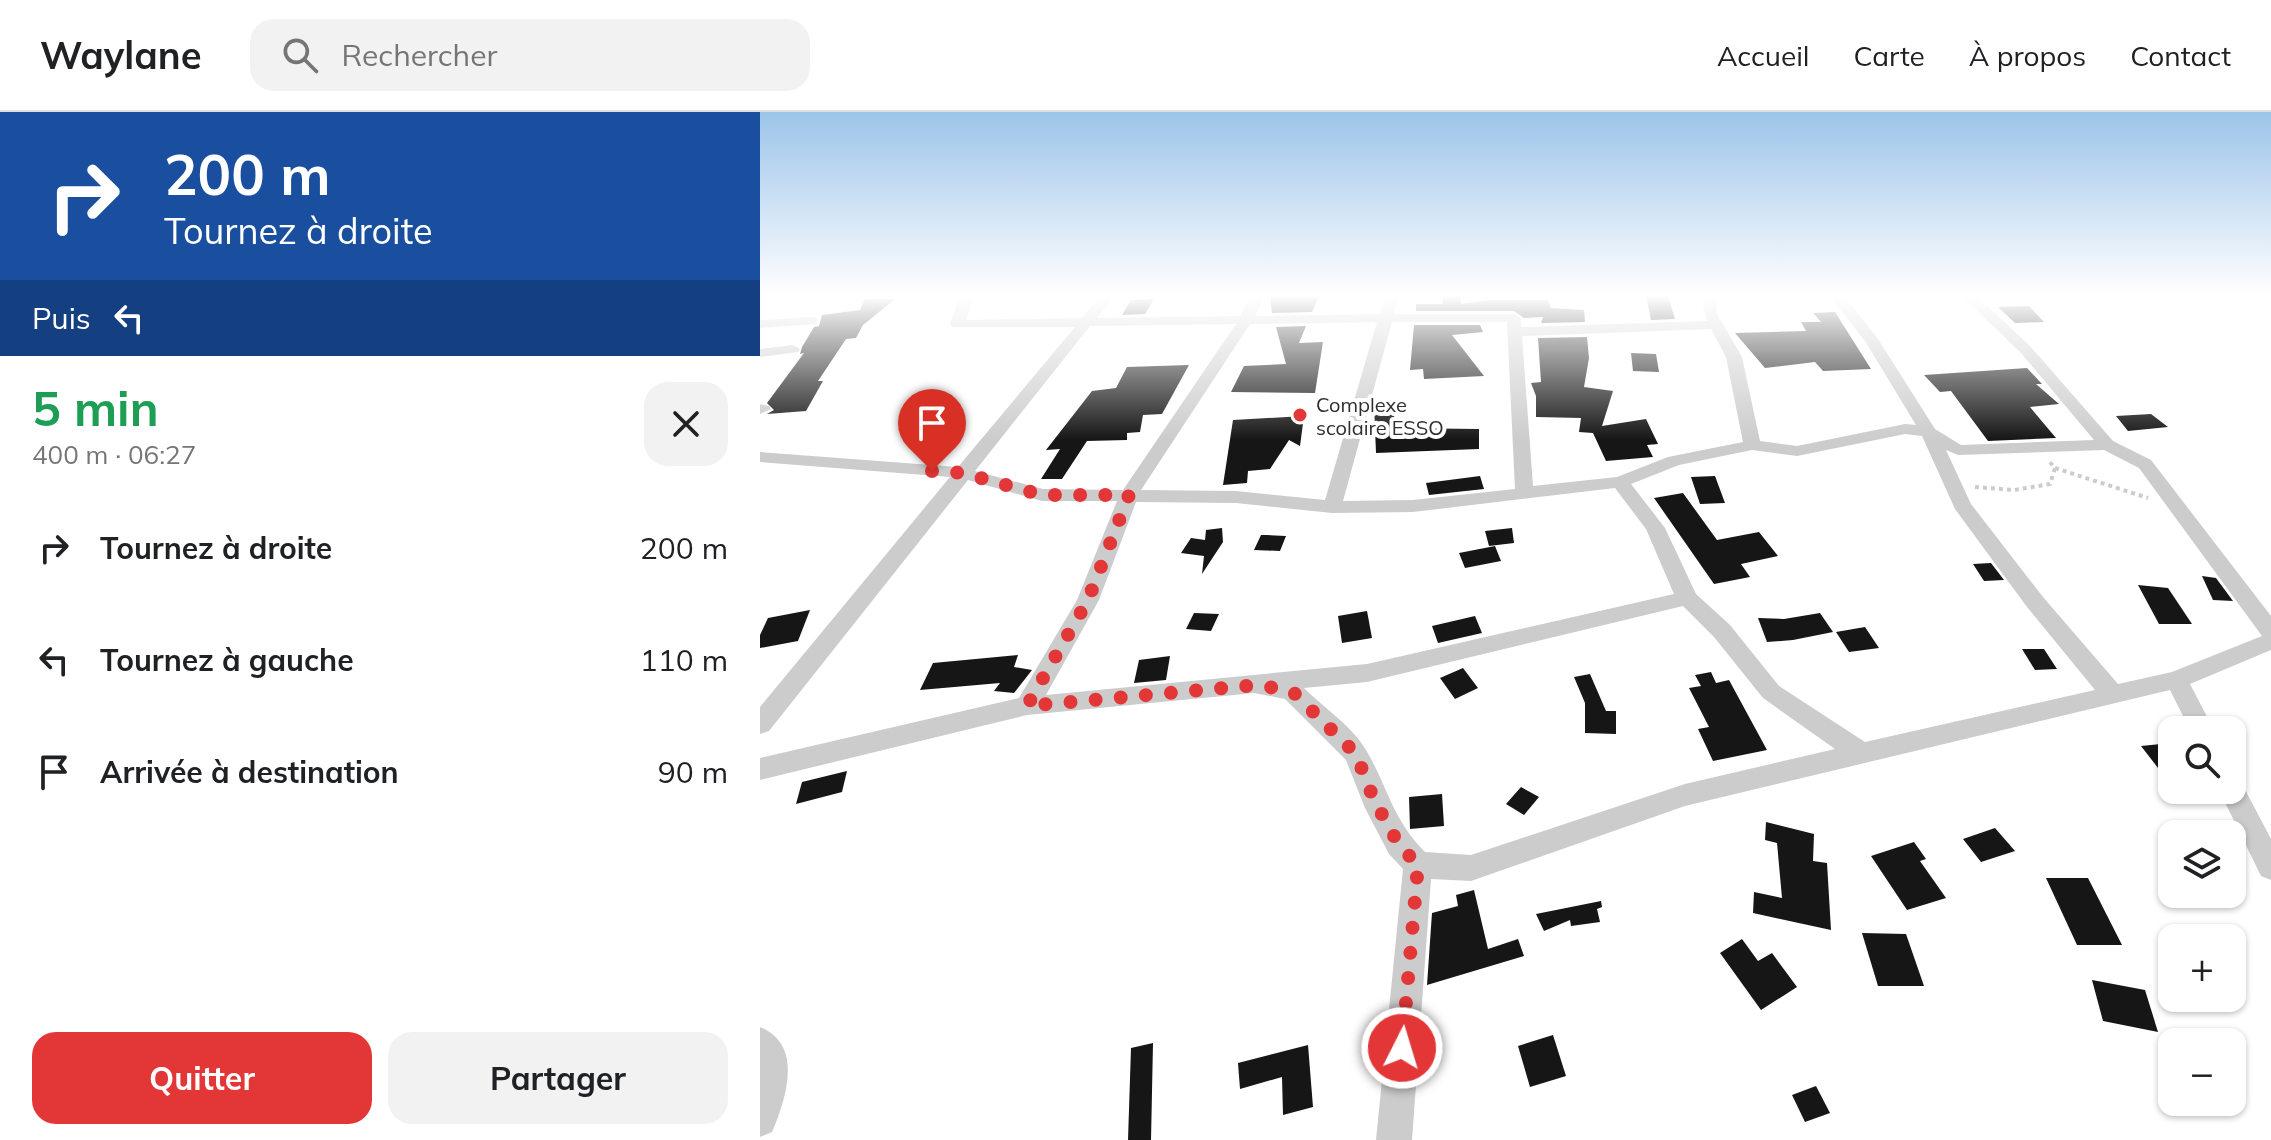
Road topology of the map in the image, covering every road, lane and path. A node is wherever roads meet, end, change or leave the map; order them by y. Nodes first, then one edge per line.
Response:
1 (1067, 344) edge
2 (1230, 344) edge
3 (1379, 344) edge
4 (1515, 344) edge
5 (1726, 344) edge
6 (1874, 344) edge
7 (2020, 344) edge
8 (793, 349) dead end
9 (760, 353) edge
10 (1929, 432) junction
11 (1752, 445) junction
12 (2107, 445) junction
13 (2037, 448) junction
14 (760, 457) edge
15 (2055, 468) junction
16 (963, 473) junction
17 (1948, 474) junction
18 (1620, 482) junction
19 (1524, 490) junction
20 (1129, 495) junction
21 (1332, 507) junction
22 (2182, 511) junction
23 (1687, 598) junction
24 (2271, 632) edge
25 (2271, 641) edge
26 (2176, 680) junction
27 (1257, 685) junction
28 (2112, 694) junction
29 (1027, 706) junction
30 (2195, 716) edge
31 (760, 724) edge
32 (1862, 754) junction
33 (760, 769) edge
34 (2239, 804) edge
35 (1418, 865) junction
36 (2271, 867) edge
37 (760, 1043) edge
38 (760, 1120) edge
39 (1394, 1140) edge

1 - 16 street
2 - 20 street
3 - 21 street
4 - 19 street
5 - 11 street
6 - 10 street
7 - 12 street
8 - 9 street
10 - 11 street
10 - 13 street
10 - 17 street
11 - 18 street
12 - 13 street
12 - 22 street
13 - 15 path
14 - 16 street
15 - 17 path
15 - 22 path
16 - 20 street
16 - 31 street
17 - 28 street
18 - 19 street
18 - 23 street
19 - 21 street
20 - 21 street
20 - 29 street
22 - 24 street
23 - 27 street
23 - 32 street
25 - 26 street
26 - 28 street
26 - 30 street
27 - 29 street
27 - 35 street
28 - 32 street
29 - 33 street
32 - 35 street
34 - 36 street
35 - 39 street
37 - 38 street

